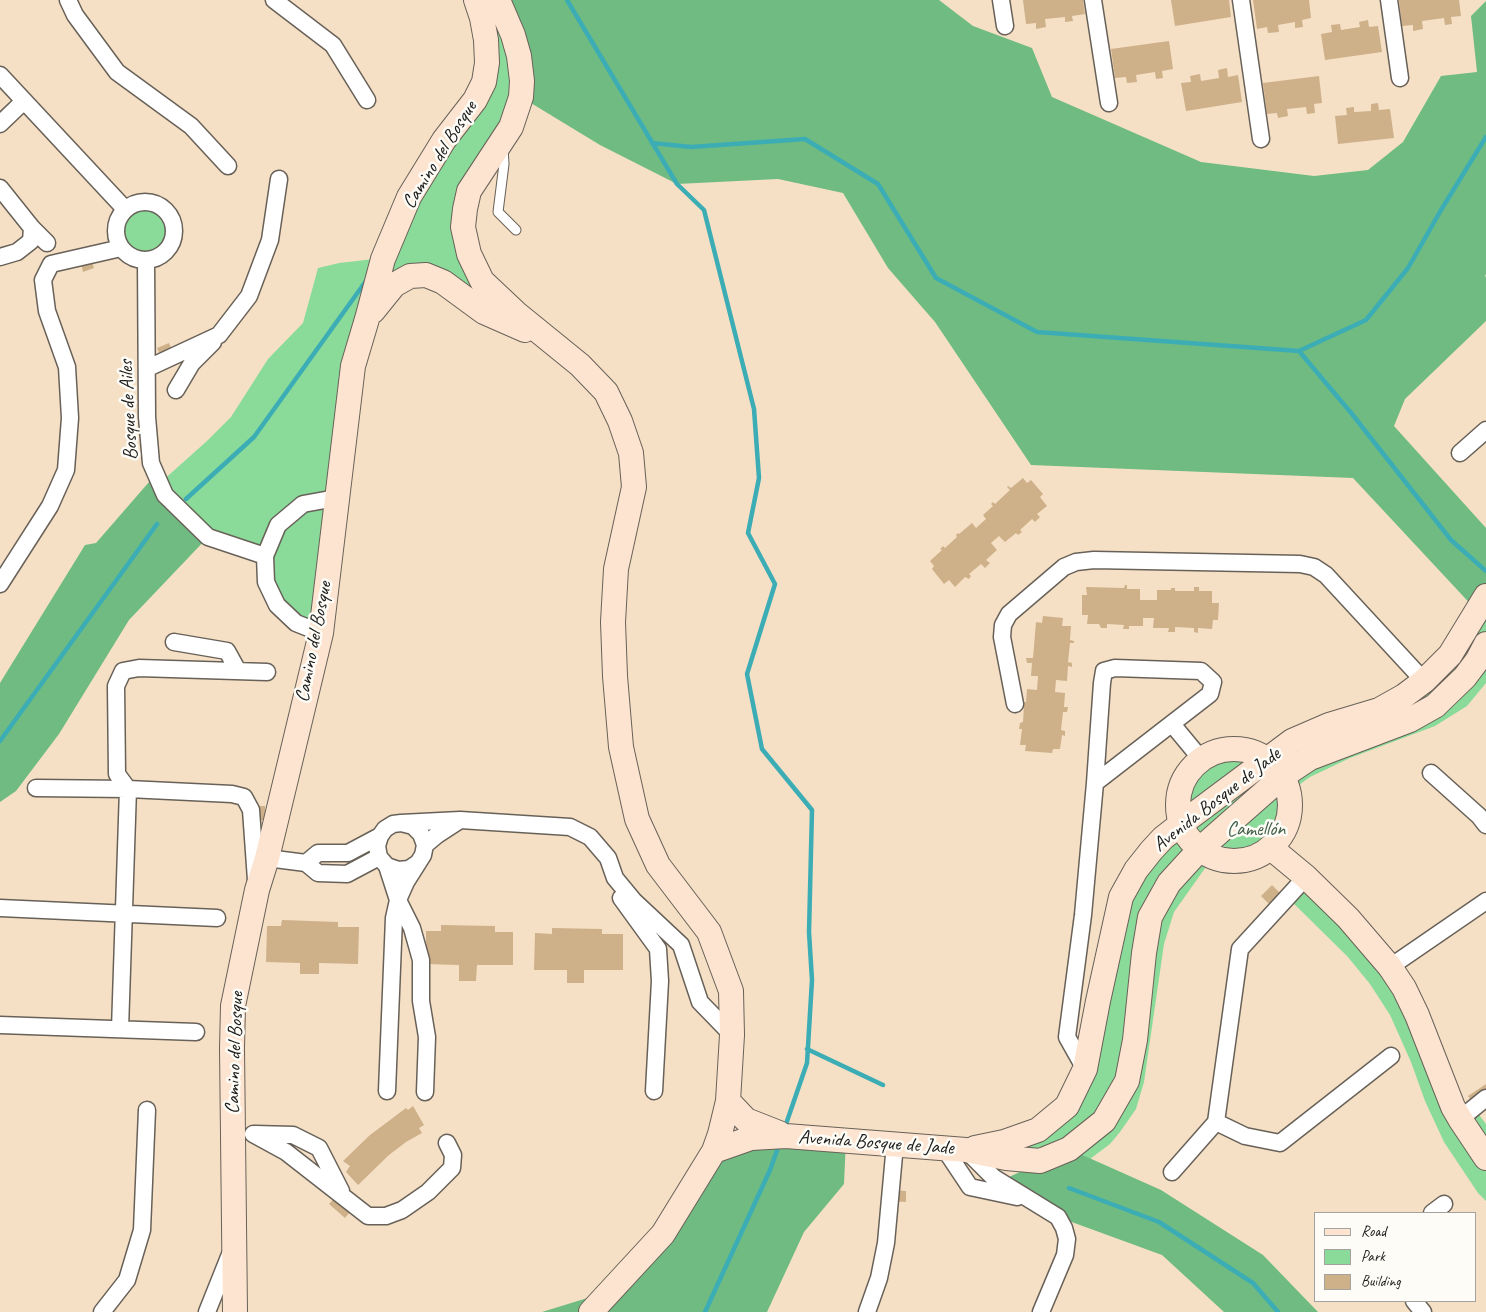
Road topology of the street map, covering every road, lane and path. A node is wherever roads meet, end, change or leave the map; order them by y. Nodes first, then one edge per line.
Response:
1 (68, 0) edge
2 (274, 0) edge
3 (476, 0) edge
4 (498, 0) edge
5 (1001, 0) edge
6 (1093, 0) edge
7 (1241, 0) edge
8 (1389, 0) edge
9 (1005, 26) dead end
10 (0, 75) edge
11 (1400, 78) dead end
12 (367, 100) dead end
13 (24, 101) junction
14 (1108, 103) dead end
15 (0, 124) edge
16 (1261, 139) dead end
17 (503, 141) junction
18 (228, 166) dead end
19 (279, 179) dead end
20 (0, 188) edge
21 (125, 209) junction
22 (32, 228) junction
23 (516, 230) dead end
24 (47, 243) dead end
25 (121, 248) junction
26 (0, 257) edge
27 (146, 260) junction
28 (367, 319) junction
29 (219, 335) junction
30 (550, 340) junction
31 (148, 368) junction
32 (176, 390) dead end
33 (1486, 430) edge
34 (1460, 453) dead end
35 (336, 498) junction
36 (265, 556) junction
37 (1, 580) edge
38 (1486, 596) edge
39 (320, 633) junction
40 (174, 642) dead end
41 (1486, 644) edge
42 (1445, 659) junction
43 (238, 671) junction
44 (267, 672) dead end
45 (1465, 677) junction
46 (1424, 681) junction
47 (1015, 704) dead end
48 (1172, 724) junction
49 (1267, 759) junction
50 (1201, 760) junction
51 (1431, 773) dead end
52 (1283, 776) junction
53 (1095, 783) junction
54 (36, 788) dead end
55 (128, 789) junction
56 (460, 820) junction
57 (401, 822) junction
58 (1181, 824) junction
59 (1486, 825) edge
60 (380, 836) junction
61 (425, 845) junction
62 (1271, 848) junction
63 (1200, 849) junction
64 (266, 858) junction
65 (383, 861) junction
66 (306, 863) junction
67 (418, 863) junction
68 (1306, 877) junction
69 (615, 878) junction
70 (257, 890) junction
71 (398, 900) junction
72 (1486, 901) edge
73 (0, 908) edge
74 (124, 914) junction
75 (218, 918) dead end
76 (1390, 967) junction
77 (0, 1025) edge
78 (120, 1029) junction
79 (196, 1032) dead end
80 (732, 1034) junction
81 (1391, 1056) dead end
82 (1085, 1068) junction
83 (387, 1091) dead end
84 (654, 1091) dead end
85 (424, 1092) dead end
86 (1486, 1098) edge
87 (728, 1101) junction
88 (147, 1110) dead end
89 (1460, 1119) junction
90 (1216, 1122) junction
91 (243, 1132) junction
92 (786, 1136) junction
93 (447, 1144) dead end
94 (895, 1144) junction
95 (955, 1149) junction
96 (714, 1150) junction
97 (1486, 1158) edge
98 (1172, 1172) dead end
99 (344, 1197) junction
100 (1029, 1199) junction
101 (234, 1243) junction
102 (1415, 1302) edge
103 (1047, 1310) edge
104 (102, 1312) edge
105 (207, 1312) edge
106 (235, 1312) edge
107 (591, 1312) edge
108 (867, 1312) edge
109 (1423, 1312) edge

1 - 18 street
2 - 12 street
3 - 28 street, Camino del Bosque
4 - 17 street
5 - 9 street
6 - 14 street
7 - 16 street
8 - 11 street
10 - 13 street
13 - 15 street
13 - 21 street
17 - 23 lane
17 - 30 street
19 - 29 street
20 - 22 street
21 - 25 street
21 - 27 street
22 - 24 street
22 - 26 street
25 - 27 street
25 - 37 street
27 - 31 street, Bosque de Ailes
28 - 30 street
28 - 35 street, Camino del Bosque
29 - 31 street
29 - 32 street
30 - 80 street
31 - 36 street, Bosque de Ailes
33 - 34 street
35 - 36 street
35 - 39 street, Camino del Bosque
36 - 39 street
38 - 42 street, Avenida Bosque de Jade
39 - 64 street, Camino del Bosque
40 - 43 street
41 - 45 street, Avenida Bosque de Jade
42 - 45 street
42 - 46 street, Avenida Bosque de Jade
43 - 44 street
43 - 55 street
45 - 52 street, Avenida Bosque de Jade
46 - 47 street
46 - 49 street, Avenida Bosque de Jade
48 - 50 street
48 - 53 street
48 - 53 street
49 - 50 street
49 - 52 street
49 - 58 street, Avenida Bosque de Jade
50 - 58 street
51 - 59 street
52 - 62 street
52 - 63 street, Avenida Bosque de Jade
53 - 82 street
54 - 55 street
55 - 70 street
55 - 74 street
56 - 57 street
56 - 61 street
56 - 69 street
57 - 60 street
57 - 61 street
58 - 63 street
58 - 82 street, Avenida Bosque de Jade
60 - 65 street
60 - 66 street
61 - 67 street
62 - 63 street
62 - 68 street
63 - 95 street, Avenida Bosque de Jade
64 - 66 street
64 - 70 street, Camino del Bosque
65 - 66 street
65 - 67 street
65 - 71 street
67 - 71 street
68 - 76 street
68 - 90 street
69 - 80 street
69 - 84 street
70 - 91 street, Camino del Bosque
71 - 83 street
71 - 85 street
72 - 76 street
73 - 74 street
74 - 75 street
74 - 78 street
76 - 89 street
77 - 78 street
78 - 79 street
80 - 87 street
81 - 90 street
82 - 95 street, Avenida Bosque de Jade
86 - 89 street
87 - 92 street, Avenida Bosque de Jade
87 - 96 street
88 - 104 street
89 - 97 street
90 - 98 street
91 - 99 street
91 - 99 street
91 - 101 street, Camino del Bosque
92 - 94 street, Avenida Bosque de Jade
92 - 96 street, Avenida Bosque de Jade
93 - 99 street
94 - 95 street, Avenida Bosque de Jade
94 - 108 street
95 - 100 street
95 - 100 street
96 - 107 street
100 - 103 street
101 - 105 street
101 - 106 street, Camino del Bosque
102 - 109 street

